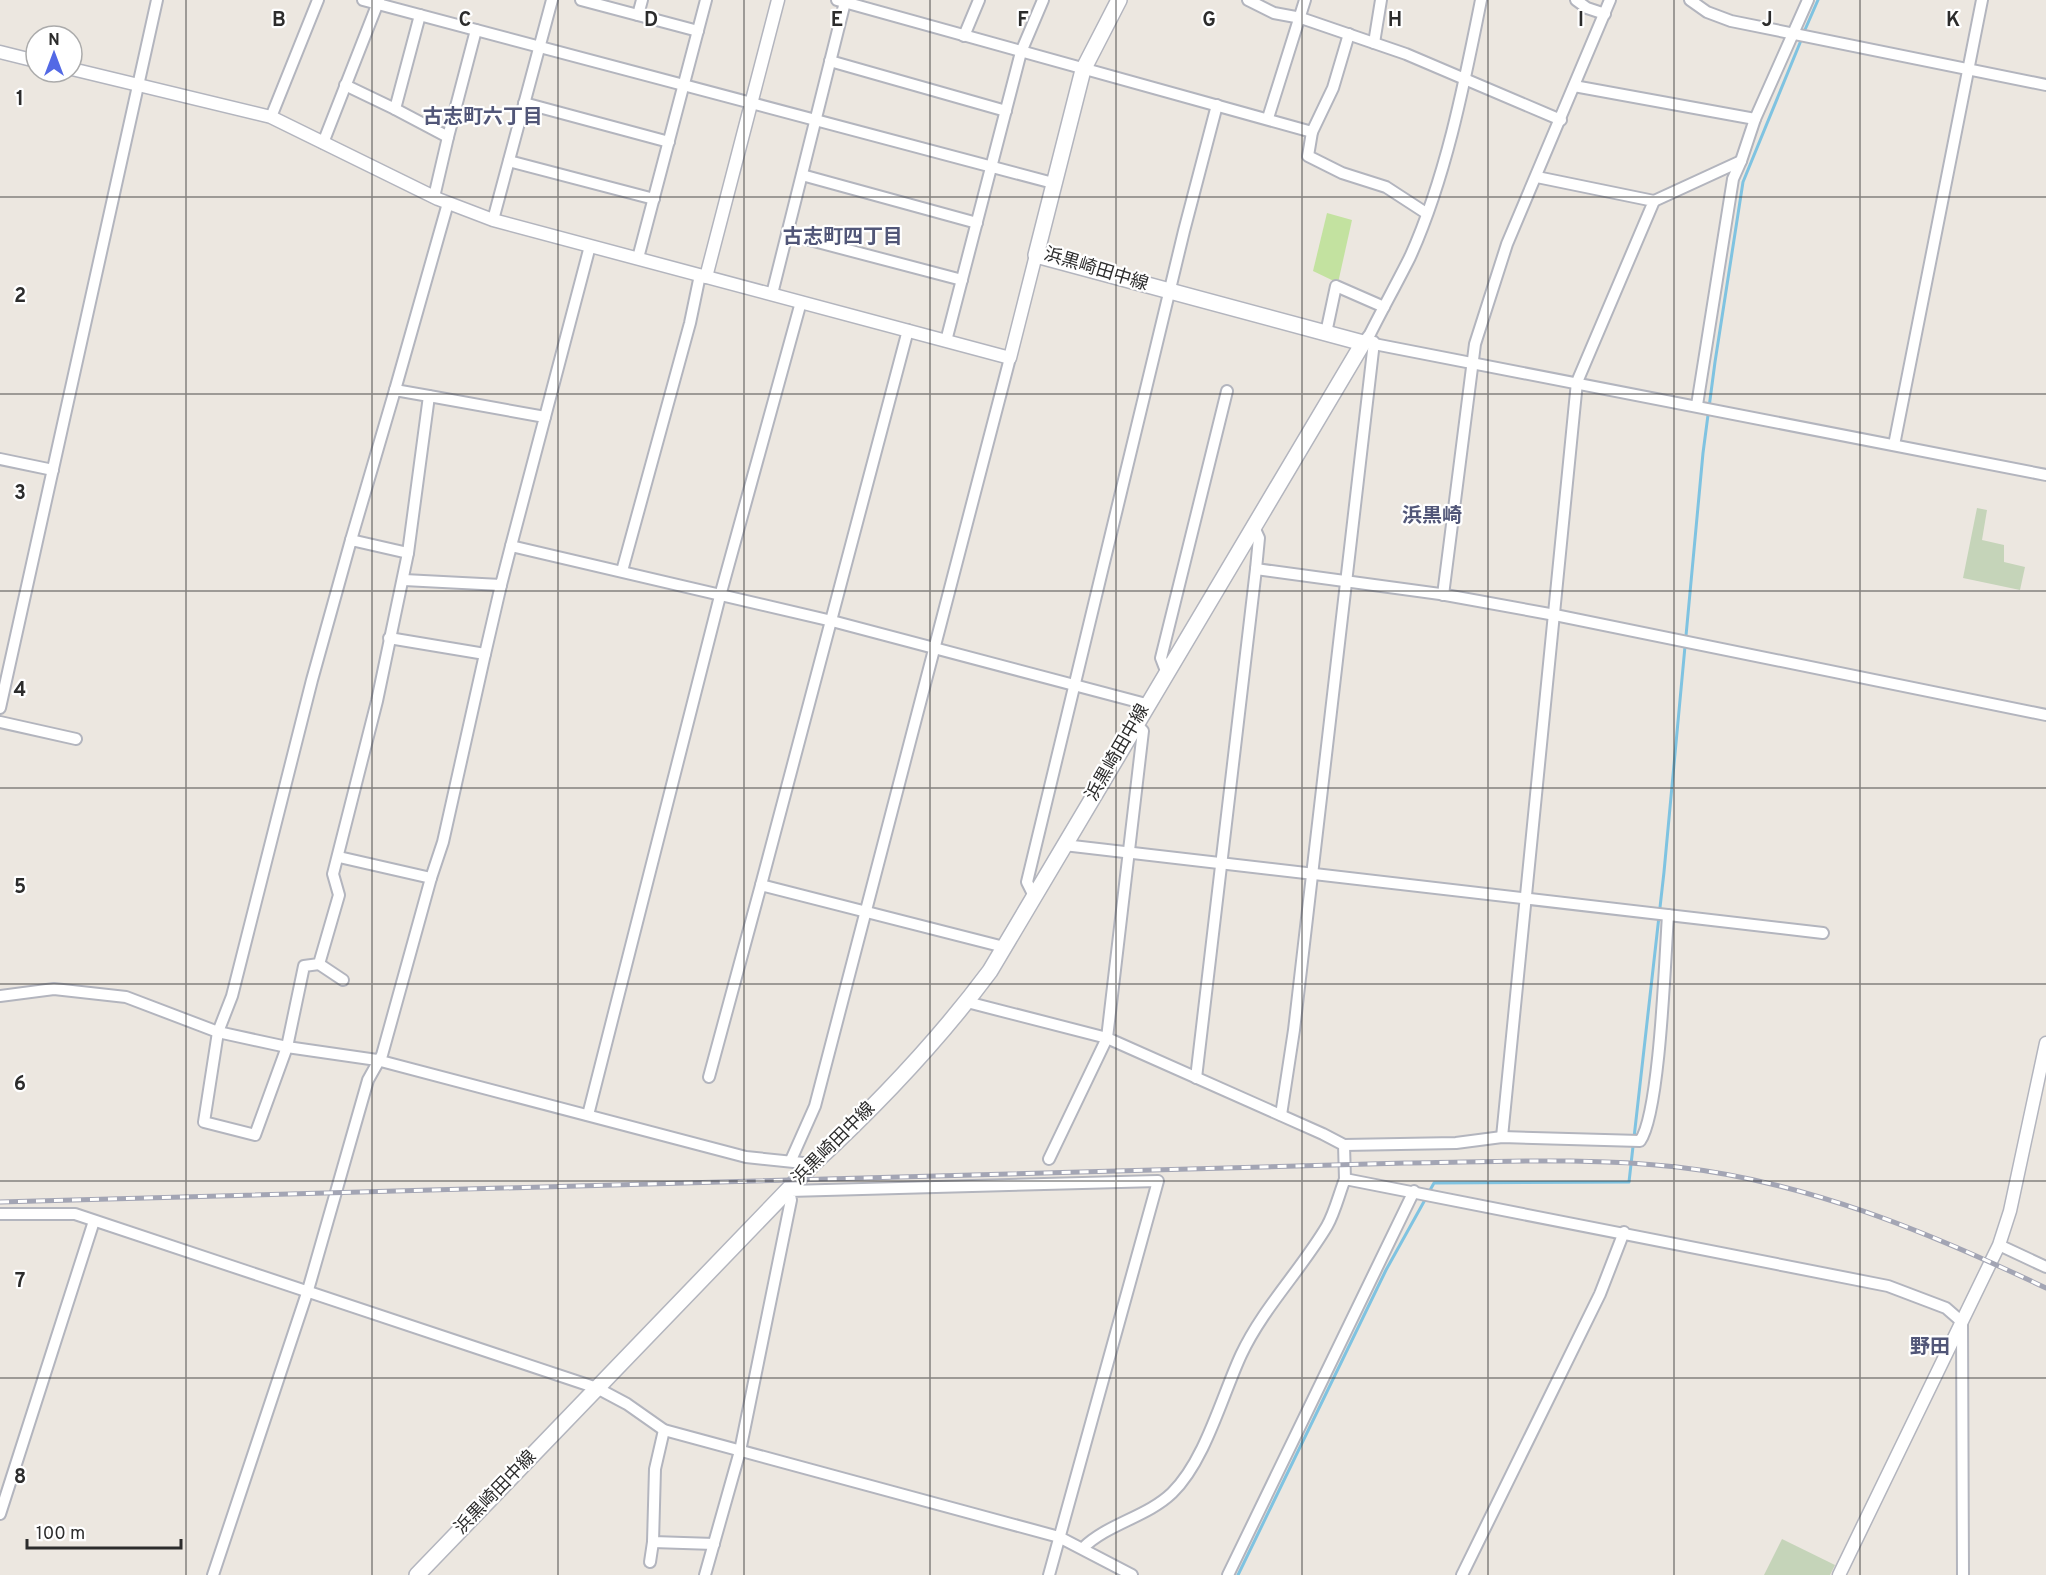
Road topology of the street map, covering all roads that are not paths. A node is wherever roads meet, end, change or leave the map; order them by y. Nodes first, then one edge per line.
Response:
1 (157, 0) edge
2 (318, 0) edge
3 (363, 0) edge
4 (552, 0) edge
5 (581, 0) edge
6 (642, 0) edge
7 (706, 0) edge
8 (778, 0) edge
9 (979, 0) edge
10 (1043, 0) edge
11 (1119, 0) edge
12 (1248, 0) edge
13 (1305, 0) edge
14 (1380, 0) edge
15 (1480, 0) edge
16 (1576, 0) edge
17 (1610, 0) edge
18 (1690, 0) edge
19 (1808, 0) edge
20 (1982, 0) edge
21 (841, 1) edge
22 (378, 2) edge
23 (1605, 14) junction
24 (420, 15) junction
25 (638, 15) junction
26 (1301, 18) junction
27 (476, 30) junction
28 (698, 31) junction
29 (1794, 33) junction
30 (1349, 34) junction
31 (964, 36) junction
32 (1374, 43) junction
33 (539, 47) junction
34 (0, 52) edge
35 (1021, 52) junction
36 (24, 58) edge
37 (830, 61) junction
38 (1968, 69) junction
39 (1083, 70) junction
40 (84, 72) edge
41 (1464, 78) junction
42 (139, 85) junction
43 (345, 85) junction
44 (684, 85) junction
45 (2046, 85) edge
46 (1574, 86) junction
47 (524, 103) junction
48 (752, 103) junction
49 (1217, 105) junction
50 (395, 109) junction
51 (1006, 111) junction
52 (271, 117) junction
53 (1268, 118) junction
54 (1755, 119) junction
55 (816, 120) junction
56 (1561, 120) junction
57 (1312, 132) junction
58 (448, 137) junction
59 (669, 142) junction
60 (323, 143) junction
61 (509, 161) junction
62 (1741, 161) junction
63 (992, 166) junction
64 (802, 175) junction
65 (1537, 177) junction
66 (1053, 183) junction
67 (434, 197) junction
68 (654, 200) junction
69 (1654, 201) junction
70 (448, 203) junction
71 (1426, 213) junction
72 (494, 220) junction
73 (977, 223) junction
74 (787, 234) junction
75 (590, 246) junction
76 (1036, 255) junction
77 (638, 258) junction
78 (703, 276) junction
79 (962, 280) junction
80 (1169, 291) junction
81 (772, 294) junction
82 (801, 302) junction
83 (1384, 307) junction
84 (908, 330) junction
85 (1326, 333) junction
86 (946, 341) junction
87 (1369, 343) junction
88 (1010, 358) junction
89 (1471, 360) junction
90 (1577, 382) junction
91 (395, 390) junction
92 (1227, 391) dead end
93 (429, 396) junction
94 (1697, 405) junction
95 (545, 417) junction
96 (1894, 445) junction
97 (0, 459) edge
98 (53, 470) junction
99 (2046, 475) edge
100 (1253, 525) junction
101 (351, 540) junction
102 (511, 546) junction
103 (408, 553) junction
104 (1256, 569) junction
105 (622, 572) junction
106 (404, 579) junction
107 (1346, 582) junction
108 (501, 585) junction
109 (1443, 595) junction
110 (720, 596) junction
111 (1555, 615) junction
112 (832, 621) junction
113 (389, 639) junction
114 (933, 649) junction
115 (485, 654) junction
116 (1166, 671) junction
117 (1074, 686) junction
118 (1146, 705) junction
119 (0, 708) edge
120 (2046, 715) edge
121 (0, 722) edge
122 (1135, 723) junction
123 (76, 739) dead end
124 (1064, 845) junction
125 (1128, 852) junction
126 (339, 857) junction
127 (1222, 863) junction
128 (1312, 874) junction
129 (431, 878) junction
130 (761, 885) junction
131 (1034, 896) junction
132 (1527, 899) junction
133 (865, 912) junction
134 (1668, 915) junction
135 (1823, 933) dead end
136 (1004, 947) junction
137 (320, 964) junction
138 (343, 980) dead end
139 (0, 996) edge
140 (967, 1002) junction
141 (218, 1032) junction
142 (1107, 1038) junction
143 (2046, 1043) edge
144 (287, 1047) junction
145 (377, 1060) junction
146 (709, 1077) dead end
147 (1196, 1078) junction
148 (588, 1115) junction
149 (1281, 1115) junction
150 (1502, 1137) junction
151 (1344, 1145) junction
152 (1049, 1159) dead end
153 (791, 1160) junction
154 (813, 1164) junction
155 (1344, 1179) junction
156 (789, 1191) junction
157 (1414, 1191) junction
158 (0, 1214) edge
159 (94, 1221) junction
160 (1624, 1232) junction
161 (1999, 1245) junction
162 (2046, 1267) edge
163 (308, 1290) junction
164 (1962, 1322) junction
165 (597, 1388) junction
166 (664, 1430) junction
167 (740, 1451) junction
168 (0, 1514) edge
169 (1059, 1538) junction
170 (653, 1542) junction
171 (714, 1545) junction
172 (1083, 1548) junction
173 (650, 1562) dead end
174 (213, 1575) edge
175 (417, 1575) edge
176 (705, 1575) edge
177 (1049, 1575) edge
178 (1132, 1575) edge
179 (1228, 1575) edge
180 (1462, 1575) edge
181 (1839, 1575) edge
182 (1963, 1575) edge

1 - 42 street
2 - 52 street
3 - 22 street
4 - 33 street
5 - 25 street
6 - 25 street
7 - 28 street
8 - 48 street
9 - 31 street
10 - 35 street
11 - 39 main road, 浜黒崎田中線
12 - 26 street
13 - 26 street
14 - 32 street
15 - 41 street
16 - 23 street
17 - 23 street
18 - 29 street
19 - 29 street
20 - 38 street
21 - 31 street
21 - 37 street
22 - 24 street
22 - 43 street
23 - 46 street
24 - 27 street
24 - 50 street
25 - 28 street
26 - 30 street
26 - 53 street
27 - 33 street
27 - 58 street
28 - 44 street
29 - 38 street
29 - 54 street
30 - 32 street
30 - 57 street
31 - 35 street
32 - 41 street
33 - 44 street
33 - 47 street
34 - 36 street
35 - 39 street
35 - 51 street
37 - 51 street
37 - 55 street
38 - 45 street
38 - 96 street
39 - 49 street
39 - 66 main road, 浜黒崎田中線
40 - 42 street
41 - 56 street
41 - 71 street
42 - 52 street
42 - 98 street
43 - 50 street
43 - 60 street
44 - 48 street
44 - 59 street
46 - 54 street
46 - 56 street
47 - 59 street
47 - 61 street
48 - 55 street
48 - 78 street
49 - 53 street
49 - 80 street
50 - 58 street
51 - 63 street
52 - 60 street
53 - 57 street
54 - 62 street
55 - 63 street
55 - 64 street
56 - 65 street
57 - 71 street
58 - 67 street
59 - 68 street
60 - 67 street
61 - 68 street
61 - 72 street
62 - 69 street
62 - 94 street
63 - 66 street
63 - 73 street
64 - 73 street
64 - 74 street
65 - 69 street
65 - 89 street
66 - 76 main road, 浜黒崎田中線
67 - 70 street
68 - 77 street
69 - 90 street
70 - 72 street
70 - 91 street
71 - 83 street
72 - 75 street
73 - 79 street
74 - 79 street
74 - 81 street
75 - 77 street
75 - 95 street
76 - 80 main road, 浜黒崎田中線
76 - 88 street
77 - 78 street
78 - 81 street
78 - 105 street
79 - 86 street
80 - 85 main road, 浜黒崎田中線
80 - 117 street
81 - 82 street
82 - 84 street
82 - 110 street
83 - 85 street
83 - 87 street
84 - 86 street
84 - 112 street
85 - 87 main road, 浜黒崎田中線
86 - 88 street
87 - 89 street
87 - 100 main road, 浜黒崎田中線
87 - 107 street
88 - 114 street
89 - 90 street
89 - 109 street
90 - 94 street
90 - 111 street
91 - 93 street
91 - 101 street
92 - 116 street
93 - 95 street
93 - 103 street
94 - 96 street
95 - 102 street
96 - 99 street
97 - 98 street
98 - 119 street
100 - 104 street
100 - 116 main road, 浜黒崎田中線
101 - 103 street
101 - 141 street
102 - 105 street
102 - 108 street
103 - 106 street
104 - 107 street
104 - 127 street
105 - 110 street
106 - 108 street
106 - 113 street
107 - 109 street
107 - 128 street
108 - 115 street
109 - 111 street
110 - 112 street
110 - 148 street
111 - 120 street
111 - 132 street
112 - 114 street
112 - 130 street
113 - 115 street
113 - 126 street
114 - 117 street
114 - 133 street
115 - 129 street
116 - 118 main road, 浜黒崎田中線
117 - 118 street
117 - 131 street
118 - 122 main road, 浜黒崎田中線
121 - 123 street
122 - 124 main road, 浜黒崎田中線
122 - 125 street
124 - 125 street
124 - 131 main road, 浜黒崎田中線
125 - 127 street
125 - 142 street
126 - 129 street
126 - 137 street
127 - 128 street
127 - 147 street
128 - 132 street
128 - 149 street
129 - 145 street
130 - 133 street
130 - 146 street
131 - 136 main road, 浜黒崎田中線
132 - 134 street
132 - 150 street
133 - 136 street
133 - 153 street
134 - 135 street
134 - 150 street
136 - 140 main road, 浜黒崎田中線
137 - 138 street
137 - 144 street
139 - 141 street
140 - 142 street
140 - 154 main road, 浜黒崎田中線
141 - 144 street
141 - 144 street
142 - 147 street
142 - 152 street
143 - 161 street
144 - 145 street
145 - 148 street
145 - 163 street
147 - 149 street
148 - 153 street
149 - 151 street
150 - 151 street
151 - 155 street
153 - 154 street
154 - 156 main road, 浜黒崎田中線
155 - 157 street
155 - 172 street
156 - 165 main road, 浜黒崎田中線
156 - 167 street
156 - 169 street
157 - 160 street
157 - 179 street
158 - 159 street
159 - 163 street
159 - 168 street
160 - 164 street
160 - 180 street
161 - 162 street
161 - 164 street
163 - 165 street
163 - 174 street
164 - 181 street
164 - 182 street
165 - 166 street
165 - 175 main road, 浜黒崎田中線
166 - 167 street
166 - 170 street
167 - 169 street
167 - 171 street
169 - 172 street
169 - 177 street
170 - 171 street
170 - 173 street
171 - 176 street
172 - 178 street

